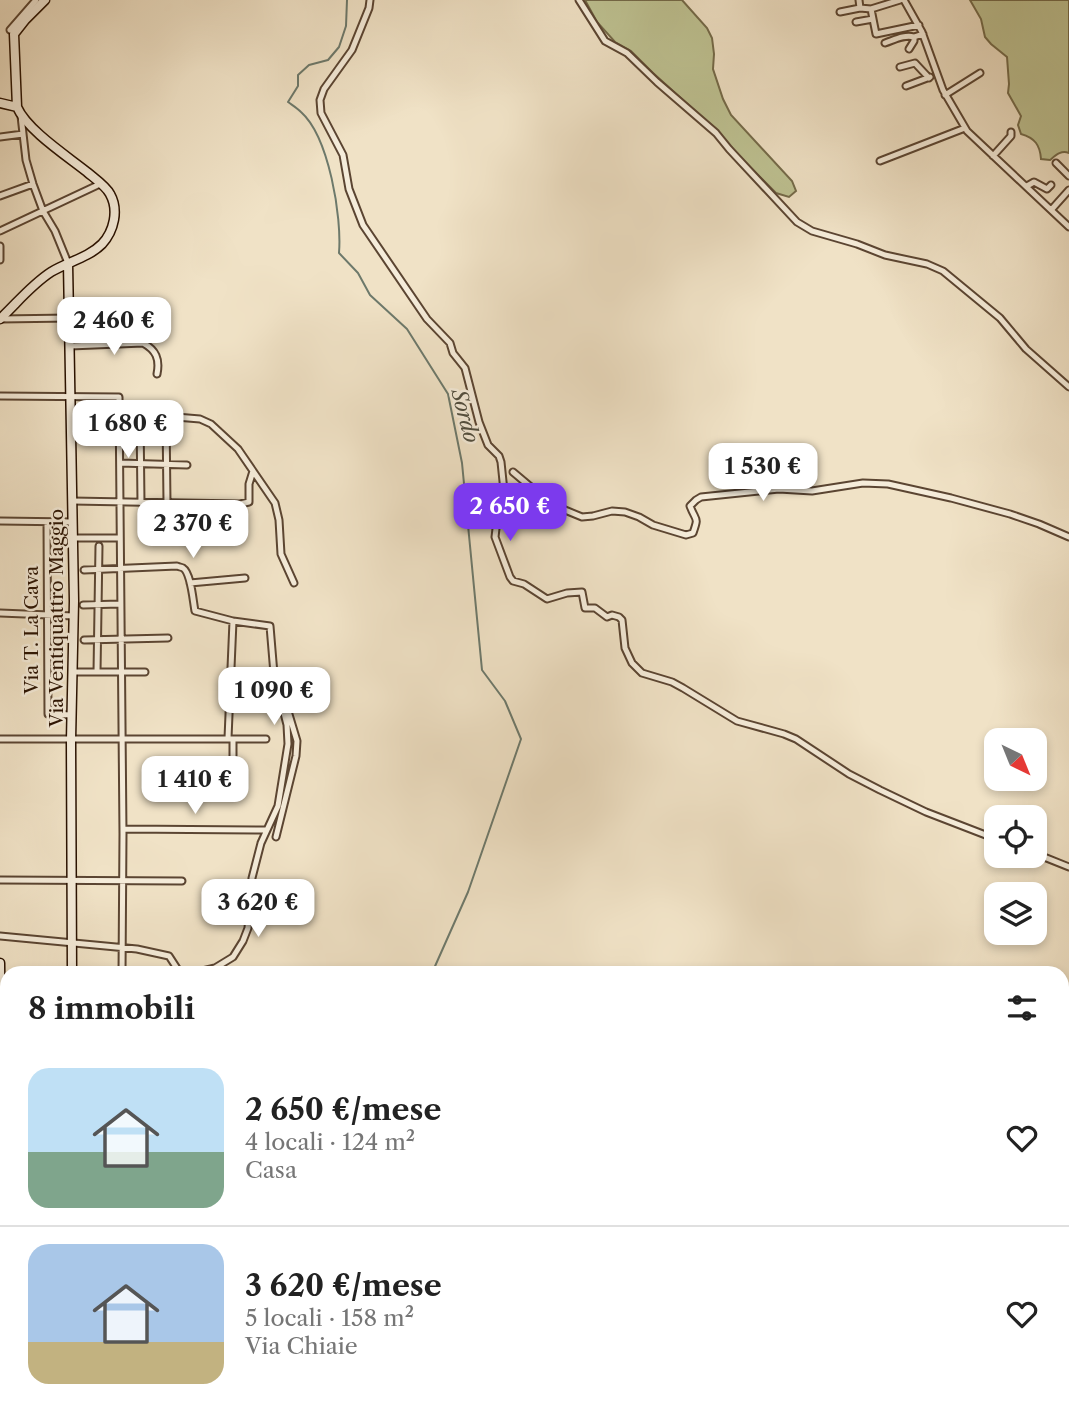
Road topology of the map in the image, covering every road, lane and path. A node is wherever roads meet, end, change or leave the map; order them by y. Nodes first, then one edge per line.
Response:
1 (36, 0) edge
2 (45, 0) edge
3 (370, 0) edge
4 (579, 0) edge
5 (859, 0) edge
6 (902, 0) edge
7 (860, 8) junction
8 (871, 9) junction
9 (840, 12) dead end
10 (873, 19) junction
11 (856, 22) dead end
12 (919, 25) junction
13 (12, 32) junction
14 (0, 33) edge
15 (923, 34) junction
16 (914, 37) junction
17 (885, 43) dead end
18 (909, 49) dead end
19 (900, 67) dead end
20 (980, 73) dead end
21 (936, 75) junction
22 (928, 76) junction
23 (916, 79) dead end
24 (906, 86) dead end
25 (945, 95) junction
26 (0, 103) edge
27 (19, 111) junction
28 (965, 128) junction
29 (1011, 132) dead end
30 (23, 134) junction
31 (0, 137) edge
32 (993, 156) junction
33 (880, 161) dead end
34 (1056, 163) dead end
35 (1069, 176) edge
36 (33, 184) junction
37 (100, 184) junction
38 (1051, 185) dead end
39 (1027, 186) junction
40 (1069, 190) edge
41 (0, 196) edge
42 (1052, 209) junction
43 (43, 211) junction
44 (1069, 227) edge
45 (0, 231) edge
46 (0, 246) edge
47 (0, 260) edge
48 (68, 263) junction
49 (70, 318) junction
50 (0, 319) edge
51 (70, 346) junction
52 (157, 374) dead end
53 (1069, 387) edge
54 (0, 396) edge
55 (70, 397) junction
56 (166, 417) junction
57 (120, 418) junction
58 (140, 418) junction
59 (120, 463) junction
60 (141, 464) junction
61 (167, 464) junction
62 (187, 465) dead end
63 (253, 471) junction
64 (513, 472) dead end
65 (72, 501) junction
66 (120, 503) junction
67 (141, 503) junction
68 (167, 503) junction
69 (0, 521) edge
70 (47, 522) junction
71 (73, 522) junction
72 (1069, 537) edge
73 (73, 538) junction
74 (120, 538) junction
75 (99, 547) dead end
76 (120, 569) junction
77 (83, 570) dead end
78 (99, 570) junction
79 (245, 578) dead end
80 (190, 583) junction
81 (294, 583) dead end
82 (98, 604) junction
83 (120, 604) junction
84 (83, 605) dead end
85 (0, 613) edge
86 (47, 615) junction
87 (74, 616) junction
88 (233, 621) junction
89 (167, 638) dead end
90 (121, 639) junction
91 (84, 640) dead end
92 (98, 640) junction
93 (73, 672) junction
94 (97, 672) junction
95 (121, 672) junction
96 (145, 672) dead end
97 (283, 707) junction
98 (72, 715) junction
99 (0, 739) edge
100 (231, 739) junction
101 (266, 739) dead end
102 (71, 740) junction
103 (123, 740) junction
104 (233, 793) dead end
105 (123, 829) junction
106 (266, 830) junction
107 (984, 834) edge
108 (276, 837) dead end
109 (1047, 858) edge
110 (1069, 867) edge
111 (0, 880) edge
112 (72, 881) junction
113 (122, 881) junction
114 (182, 881) dead end
115 (0, 936) edge
116 (72, 944) junction
117 (123, 948) junction
118 (72, 966) edge
119 (122, 966) edge
120 (175, 966) edge
121 (218, 966) edge

1 - 13 street
2 - 13 main road
3 - 107 street
4 - 53 street
5 - 7 street
6 - 8 street
6 - 12 street
7 - 8 street
7 - 9 street
8 - 10 street
10 - 11 street
10 - 12 street
12 - 15 street
13 - 14 street
13 - 27 main road
15 - 16 street
15 - 21 street
16 - 17 street
16 - 18 street
19 - 22 street
20 - 25 street
21 - 22 street
21 - 25 street
22 - 23 street
22 - 24 street
25 - 28 street
26 - 27 main road
27 - 30 street
27 - 37 main road
28 - 32 street
28 - 33 street
29 - 32 street
30 - 31 street
30 - 36 street
32 - 39 street
34 - 35 street
36 - 41 street
36 - 43 street
37 - 43 street
37 - 48 main road
38 - 39 street
39 - 42 street
40 - 42 street
42 - 44 street
43 - 45 street
43 - 48 street
46 - 47 street
48 - 49 main road, Via Ventiquattro Maggio
48 - 50 main road
49 - 50 street
49 - 51 main road, Via Ventiquattro Maggio
51 - 52 street
51 - 55 main road, Via Ventiquattro Maggio
54 - 55 street
55 - 57 street
55 - 65 main road, Via Ventiquattro Maggio
56 - 58 street
56 - 61 street
56 - 63 street
57 - 58 street
57 - 59 street
58 - 60 street
59 - 60 street
59 - 66 street
60 - 61 street
60 - 67 street
61 - 62 street
61 - 68 street
63 - 68 street
63 - 81 street
64 - 72 street
65 - 66 street
65 - 71 main road, Via Ventiquattro Maggio
66 - 67 street
66 - 74 street
67 - 68 street
69 - 70 street
70 - 71 street
70 - 86 street, Via T. La Cava
71 - 73 main road, Via Ventiquattro Maggio
73 - 74 street
73 - 87 main road, Via Ventiquattro Maggio
74 - 76 street
75 - 78 street
76 - 78 street
76 - 80 street
76 - 83 street
77 - 78 street
78 - 82 street
79 - 80 street
80 - 88 street
82 - 83 street
82 - 84 street
82 - 92 street
83 - 90 street
85 - 86 street
86 - 87 street
86 - 98 street, Via T. La Cava
87 - 93 main road, Via Ventiquattro Maggio
88 - 97 street
88 - 100 street
89 - 90 street
90 - 92 street
90 - 95 street
91 - 92 street
92 - 94 street
93 - 94 street
93 - 98 main road, Via Ventiquattro Maggio
94 - 95 street
95 - 96 street
95 - 103 street
97 - 106 street
97 - 108 street
98 - 102 main road, Via Ventiquattro Maggio
99 - 102 street
100 - 101 street
100 - 103 street
100 - 104 street
102 - 103 street
102 - 112 main road, Via Ventiquattro Maggio
103 - 105 street
105 - 106 street
105 - 113 street
106 - 121 street
109 - 110 street
111 - 112 street
112 - 113 street
112 - 116 main road, Via Ventiquattro Maggio
113 - 114 street
113 - 117 street
115 - 116 street
116 - 117 street
116 - 118 main road, Via Ventiquattro Maggio
117 - 119 street
117 - 120 street

